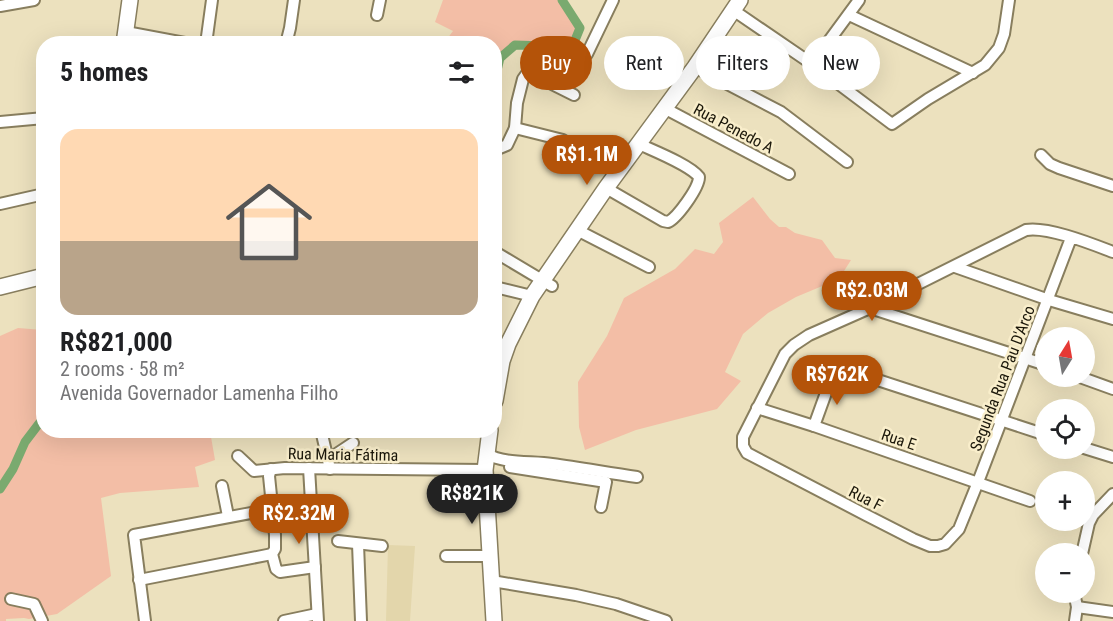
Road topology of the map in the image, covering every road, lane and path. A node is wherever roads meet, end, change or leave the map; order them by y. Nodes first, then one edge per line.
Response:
1 (34, 0) edge
2 (130, 0) edge
3 (212, 0) edge
4 (294, 0) edge
5 (380, 0) edge
6 (613, 0) edge
7 (860, 0) edge
8 (1009, 0) edge
9 (737, 5) edge
10 (0, 6) edge
11 (377, 15) dead end
12 (849, 15) junction
13 (125, 36) edge
14 (207, 36) edge
15 (288, 36) edge
16 (833, 36) edge
17 (592, 44) edge
18 (802, 56) edge
19 (695, 66) junction
20 (973, 73) junction
21 (520, 90) edge
22 (566, 90) edge
23 (847, 90) edge
24 (574, 94) dead end
25 (664, 108) junction
26 (36, 119) edge
27 (0, 122) edge
28 (515, 128) junction
29 (563, 140) dead end
30 (639, 144) junction
31 (502, 147) edge
32 (1041, 155) dead end
33 (847, 162) dead end
34 (789, 174) dead end
35 (1113, 186) edge
36 (606, 188) junction
37 (36, 196) edge
38 (0, 204) edge
39 (576, 230) junction
40 (1071, 238) junction
41 (1113, 252) edge
42 (502, 256) edge
43 (649, 267) dead end
44 (955, 267) junction
45 (36, 278) edge
46 (547, 283) junction
47 (0, 287) edge
48 (502, 289) edge
49 (532, 296) junction
50 (1049, 300) junction
51 (870, 308) junction
52 (1113, 319) edge
53 (1025, 358) junction
54 (502, 361) edge
55 (1035, 361) edge
56 (1095, 382) edge
57 (1113, 389) edge
58 (757, 408) junction
59 (1002, 420) junction
60 (814, 426) junction
61 (1035, 431) edge
62 (323, 438) edge
63 (489, 438) edge
64 (353, 443) dead end
65 (1095, 451) edge
66 (238, 456) dead end
67 (1113, 457) edge
68 (486, 463) junction
69 (329, 464) junction
70 (309, 468) junction
71 (272, 469) junction
72 (637, 477) dead end
73 (978, 482) junction
74 (222, 486) dead end
75 (1113, 494) edge
76 (1030, 501) dead end
77 (601, 507) dead end
78 (272, 509) junction
79 (228, 516) junction
80 (959, 529) joint
81 (338, 541) dead end
82 (1084, 543) edge
83 (358, 544) junction
84 (382, 546) dead end
85 (273, 554) junction
86 (446, 556) dead end
87 (490, 556) junction
88 (315, 567) junction
89 (140, 580) junction
90 (492, 581) junction
91 (11, 599) dead end
92 (1076, 603) edge
93 (1077, 606) junction
94 (1113, 612) edge
95 (318, 617) edge
96 (42, 621) edge
97 (145, 621) edge
98 (284, 621) edge
99 (361, 621) edge
100 (494, 621) edge
101 (666, 621) edge
102 (1075, 621) edge

1 - 10 street
2 - 13 street
3 - 14 street
4 - 15 street
5 - 11 street
6 - 17 street
7 - 12 street
8 - 20 street
9 - 18 street
9 - 19 street
12 - 16 street
12 - 20 street
19 - 25 street
19 - 33 street
20 - 23 street
21 - 28 street
22 - 24 street
25 - 30 street
25 - 34 street, Rua Penedo A
26 - 27 street
28 - 29 street
28 - 31 street
30 - 36 street
30 - 36 street
32 - 35 street
36 - 39 street
37 - 38 street
39 - 43 street
39 - 46 street
40 - 41 street
40 - 44 street
40 - 50 street, Segunda Rua Pau D'Arco
42 - 46 street
44 - 50 street
44 - 51 street
45 - 47 street
46 - 49 street
48 - 49 street
49 - 54 street
50 - 52 street
50 - 53 street, Segunda Rua Pau D'Arco
51 - 53 street
51 - 58 street
53 - 55 street
53 - 59 street, Segunda Rua Pau D'Arco
56 - 57 street
58 - 60 street, Rua E
58 - 80 street, Rua F
59 - 60 street
59 - 61 street
59 - 73 street, Segunda Rua Pau D'Arco
60 - 73 street, Rua E
62 - 69 street
63 - 68 street
64 - 69 street
65 - 67 street
66 - 71 street, Rua Maria Fátima
68 - 69 street, Rua Maria Fátima
68 - 72 street
68 - 77 street
68 - 87 street
69 - 70 street, Rua Maria Fátima
70 - 71 street, Rua Maria Fátima
70 - 88 street
71 - 78 street
73 - 76 street, Rua E
73 - 80 street, Segunda Rua Pau D'Arco
74 - 79 street
75 - 82 street
78 - 79 street
78 - 85 street
79 - 89 street
81 - 83 street
83 - 84 street
83 - 99 street
85 - 88 street
85 - 89 street
86 - 87 street
87 - 90 street
88 - 95 street
89 - 97 street
90 - 100 street
90 - 101 street
91 - 96 street
92 - 93 street
93 - 94 street
93 - 102 street
95 - 98 street

